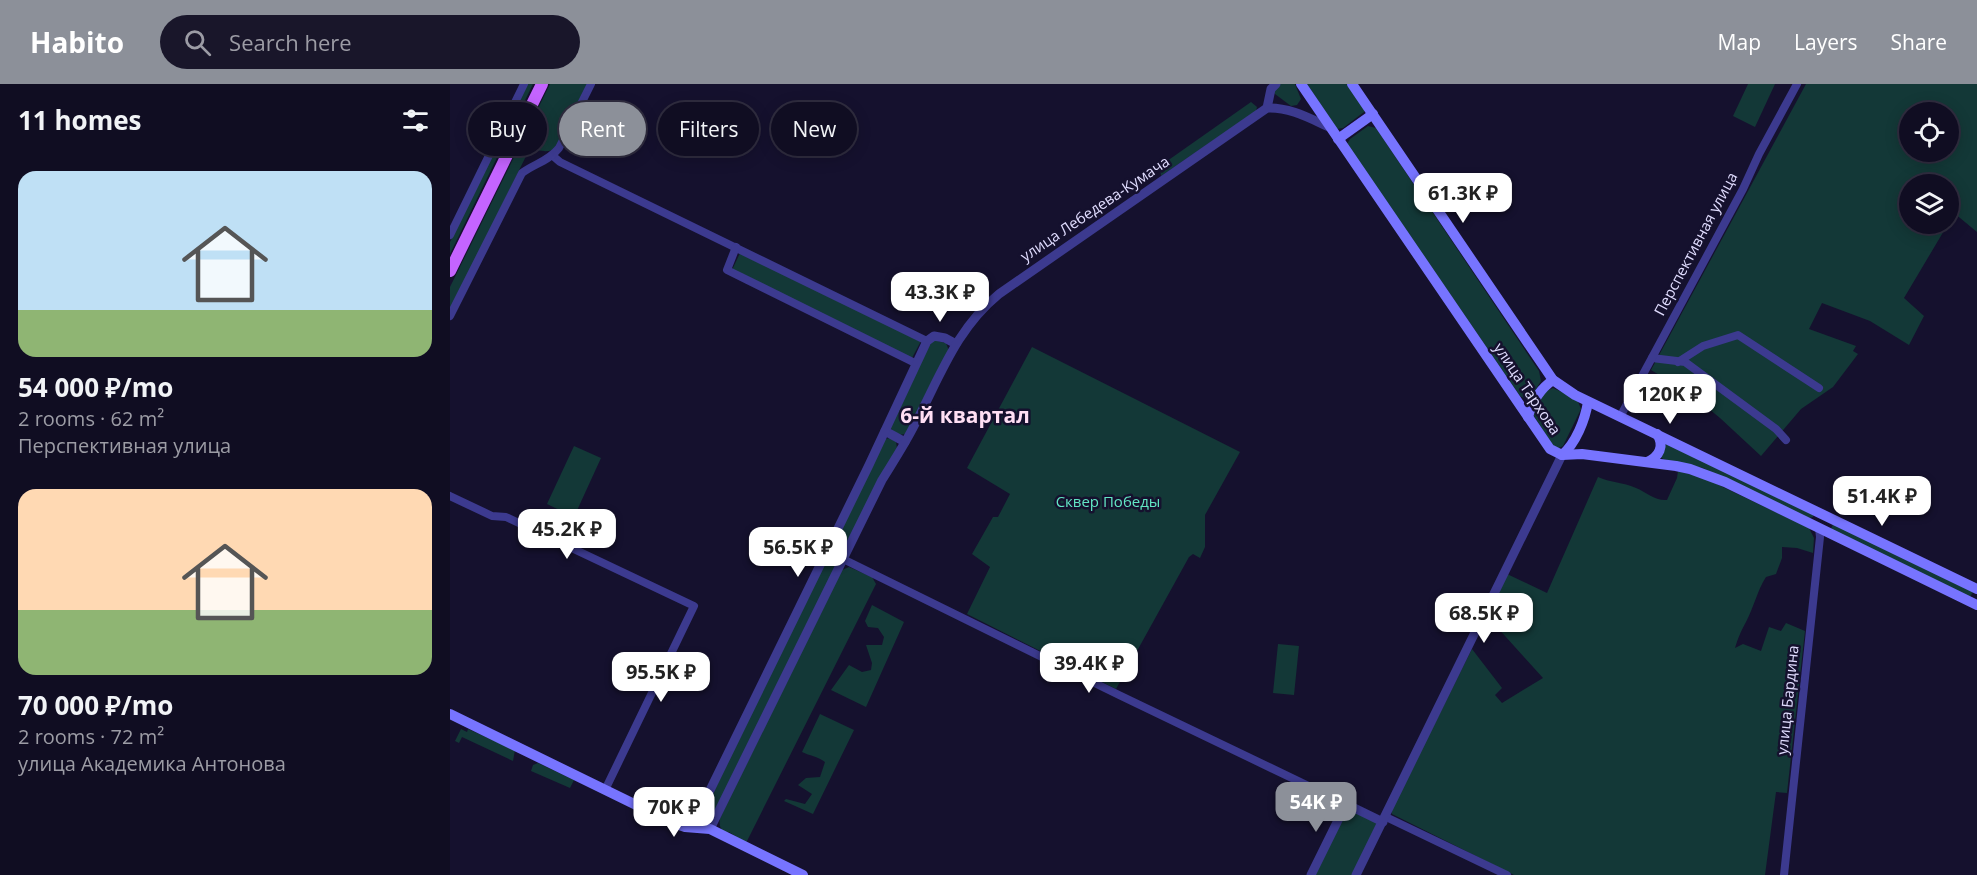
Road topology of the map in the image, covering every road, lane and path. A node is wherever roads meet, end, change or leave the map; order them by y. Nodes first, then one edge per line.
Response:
1 (524, 84) edge
2 (542, 84) edge
3 (591, 84) edge
4 (1276, 84) edge
5 (1301, 84) edge
6 (1352, 84) edge
7 (1797, 84) edge
8 (1267, 108) junction
9 (1373, 114) junction
10 (1329, 127) junction
11 (1338, 139) junction
12 (553, 156) junction
13 (450, 235) edge
14 (736, 247) junction
15 (450, 271) edge
16 (450, 316) edge
17 (927, 341) junction
18 (956, 344) junction
19 (1652, 358) junction
20 (1678, 362) junction
21 (915, 363) junction
22 (1553, 380) junction
23 (1819, 388) dead end
24 (1588, 402) junction
25 (1528, 417) junction
26 (1620, 417) junction
27 (885, 431) junction
28 (1657, 434) junction
29 (1786, 440) dead end
30 (905, 442) junction
31 (1562, 455) junction
32 (1647, 462) junction
33 (450, 496) edge
34 (1823, 515) junction
35 (1819, 528) junction
36 (843, 559) junction
37 (1977, 589) edge
38 (1977, 605) edge
39 (450, 714) edge
40 (605, 790) junction
41 (1346, 804) junction
42 (1384, 819) junction
43 (692, 827) junction
44 (710, 830) junction
45 (803, 875) edge
46 (1311, 875) edge
47 (1356, 875) edge
48 (1507, 875) edge
49 (1784, 875) edge

1 - 13 street
2 - 15 main road
3 - 12 street
4 - 8 street
5 - 10 main road, улица Тархова
6 - 9 main road, улица Тархова
7 - 19 street, Перспективная улица
8 - 10 street
8 - 18 street, улица Лебедева-Кумача
9 - 11 main road
9 - 22 main road, улица Тархова
10 - 11 main road, улица Тархова
11 - 25 main road, улица Тархова
12 - 14 street
12 - 16 street
14 - 17 street
14 - 21 street
17 - 18 street
17 - 21 street
18 - 30 street, улица Лебедева-Кумача
19 - 20 street
19 - 26 street, Перспективная улица
20 - 23 street
20 - 29 street
21 - 27 street
22 - 24 main road, улица Тархова
22 - 25 main road
24 - 26 main road, улица Тархова
24 - 31 main road
25 - 31 main road, улица Тархова
26 - 28 main road, улица Тархова
27 - 30 street
27 - 43 street
28 - 32 main road
28 - 34 main road, улица Тархова
30 - 36 street, улица Лебедева-Кумача
31 - 32 main road, улица Тархова
31 - 42 street
32 - 35 main road, улица Тархова
33 - 40 street
34 - 35 main road
34 - 37 main road, улица Тархова
35 - 38 main road, улица Тархова
35 - 49 street, улица Бардина
36 - 41 street
36 - 44 street, улица Лебедева-Кумача
39 - 40 main road
40 - 43 main road
41 - 42 street
41 - 46 street
42 - 47 street
42 - 48 street
43 - 44 main road
44 - 45 main road

